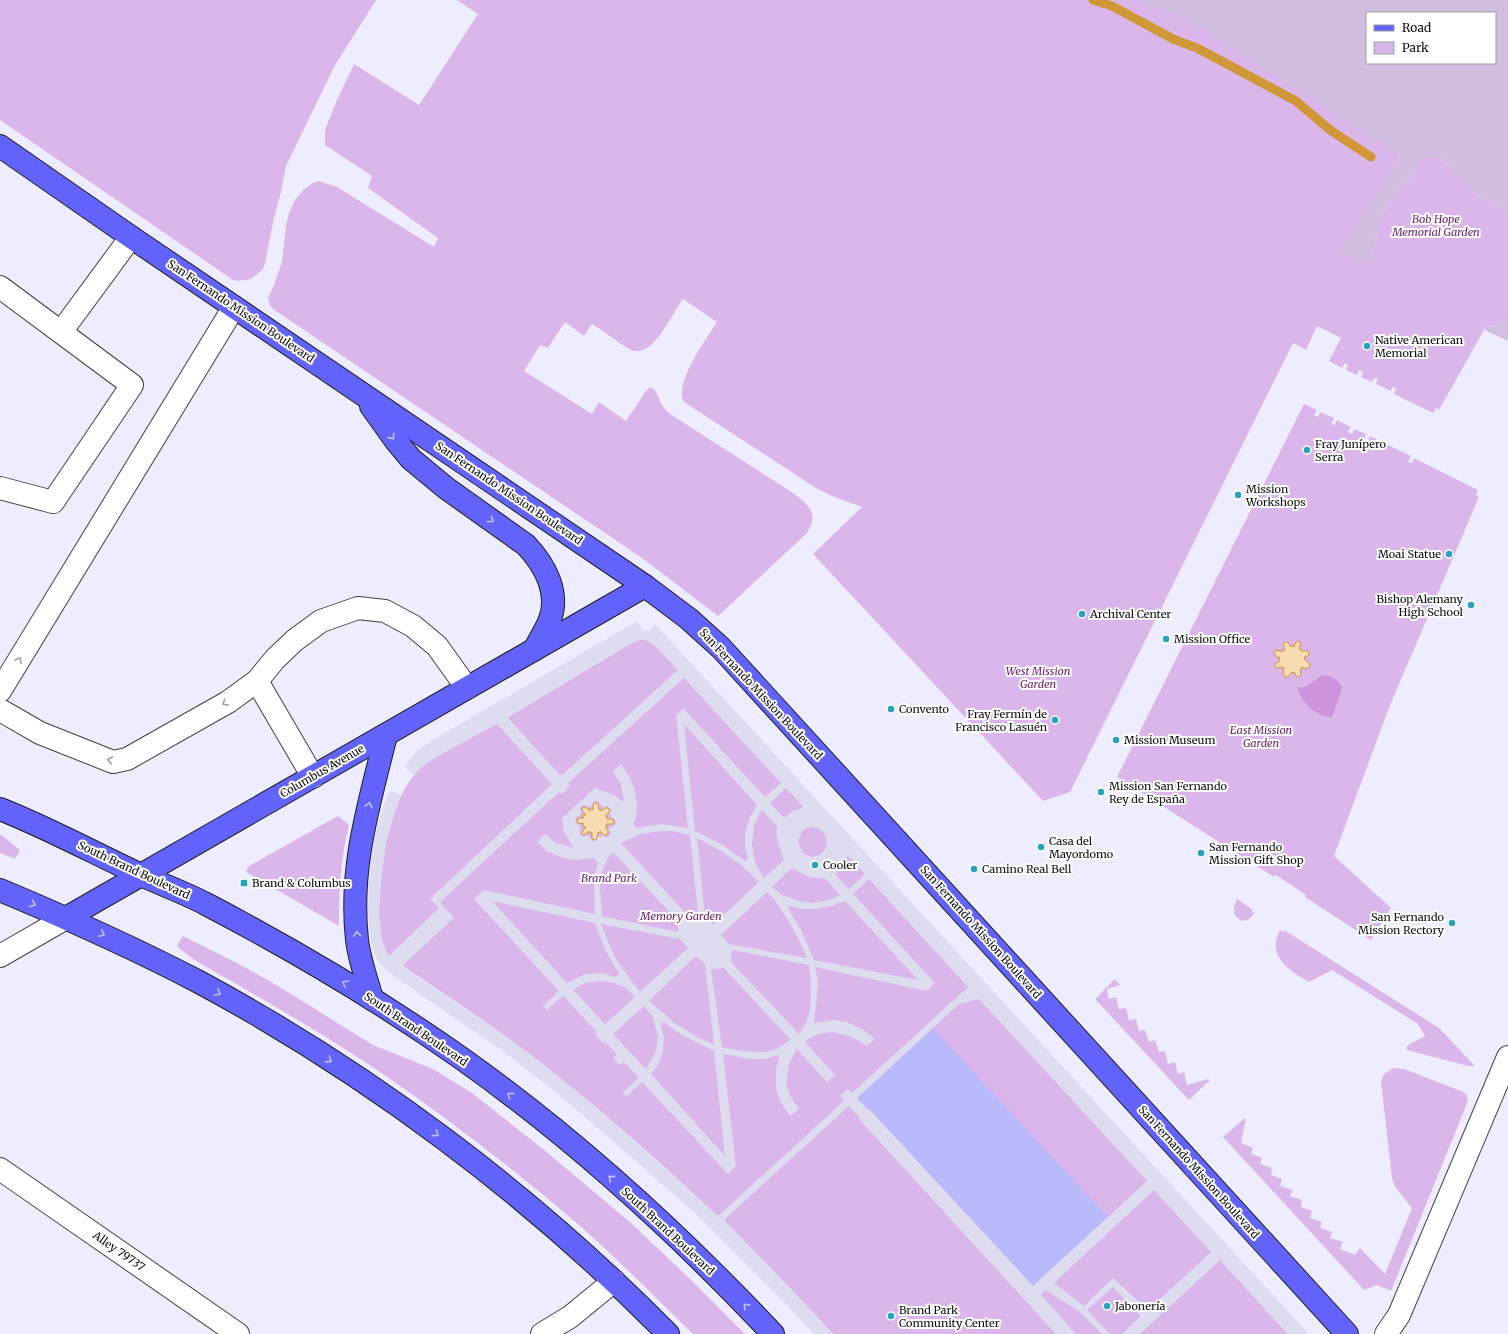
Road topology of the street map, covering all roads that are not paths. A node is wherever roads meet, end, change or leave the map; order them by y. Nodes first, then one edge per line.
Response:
1 (0, 146) edge
2 (131, 237) junction
3 (0, 287) edge
4 (234, 307) junction
5 (61, 332) junction
6 (362, 394) junction
7 (0, 488) edge
8 (645, 586) junction
9 (534, 650) junction
10 (257, 681) junction
11 (467, 688) junction
12 (0, 691) edge
13 (0, 710) edge
14 (386, 735) junction
15 (313, 777) junction
16 (0, 809) edge
17 (142, 875) junction
18 (0, 890) edge
19 (66, 918) junction
20 (0, 956) edge
21 (372, 999) junction
22 (1508, 1057) edge
23 (0, 1169) edge
24 (614, 1281) junction
25 (238, 1334) edge
26 (542, 1334) edge
27 (668, 1334) edge
28 (773, 1334) edge
29 (1348, 1334) edge
30 (1386, 1334) edge

1 - 2 main road, San Fernando Mission Boulevard
2 - 4 main road, San Fernando Mission Boulevard
2 - 5 street
3 - 5 street
4 - 6 main road, San Fernando Mission Boulevard
12 -> 4 street
5 - 7 street
6 - 8 main road, San Fernando Mission Boulevard
6 -> 9 main road
8 - 9 main road, Columbus Avenue
8 - 29 main road, San Fernando Mission Boulevard
9 - 11 main road, Columbus Avenue
10 - 11 street
10 -> 13 street
10 - 15 street
11 - 14 main road, Columbus Avenue
14 - 15 main road, Columbus Avenue
21 -> 14 main road
15 - 17 main road, Columbus Avenue
16 - 17 main road, South Brand Boulevard
17 - 19 main road, Columbus Avenue
21 -> 17 main road, South Brand Boulevard
18 -> 19 main road
19 - 20 street, Columbus Avenue
19 -> 24 main road
28 -> 21 main road, South Brand Boulevard
22 - 30 street
23 - 25 street, Alley 79737
24 - 26 street
24 - 27 main road

